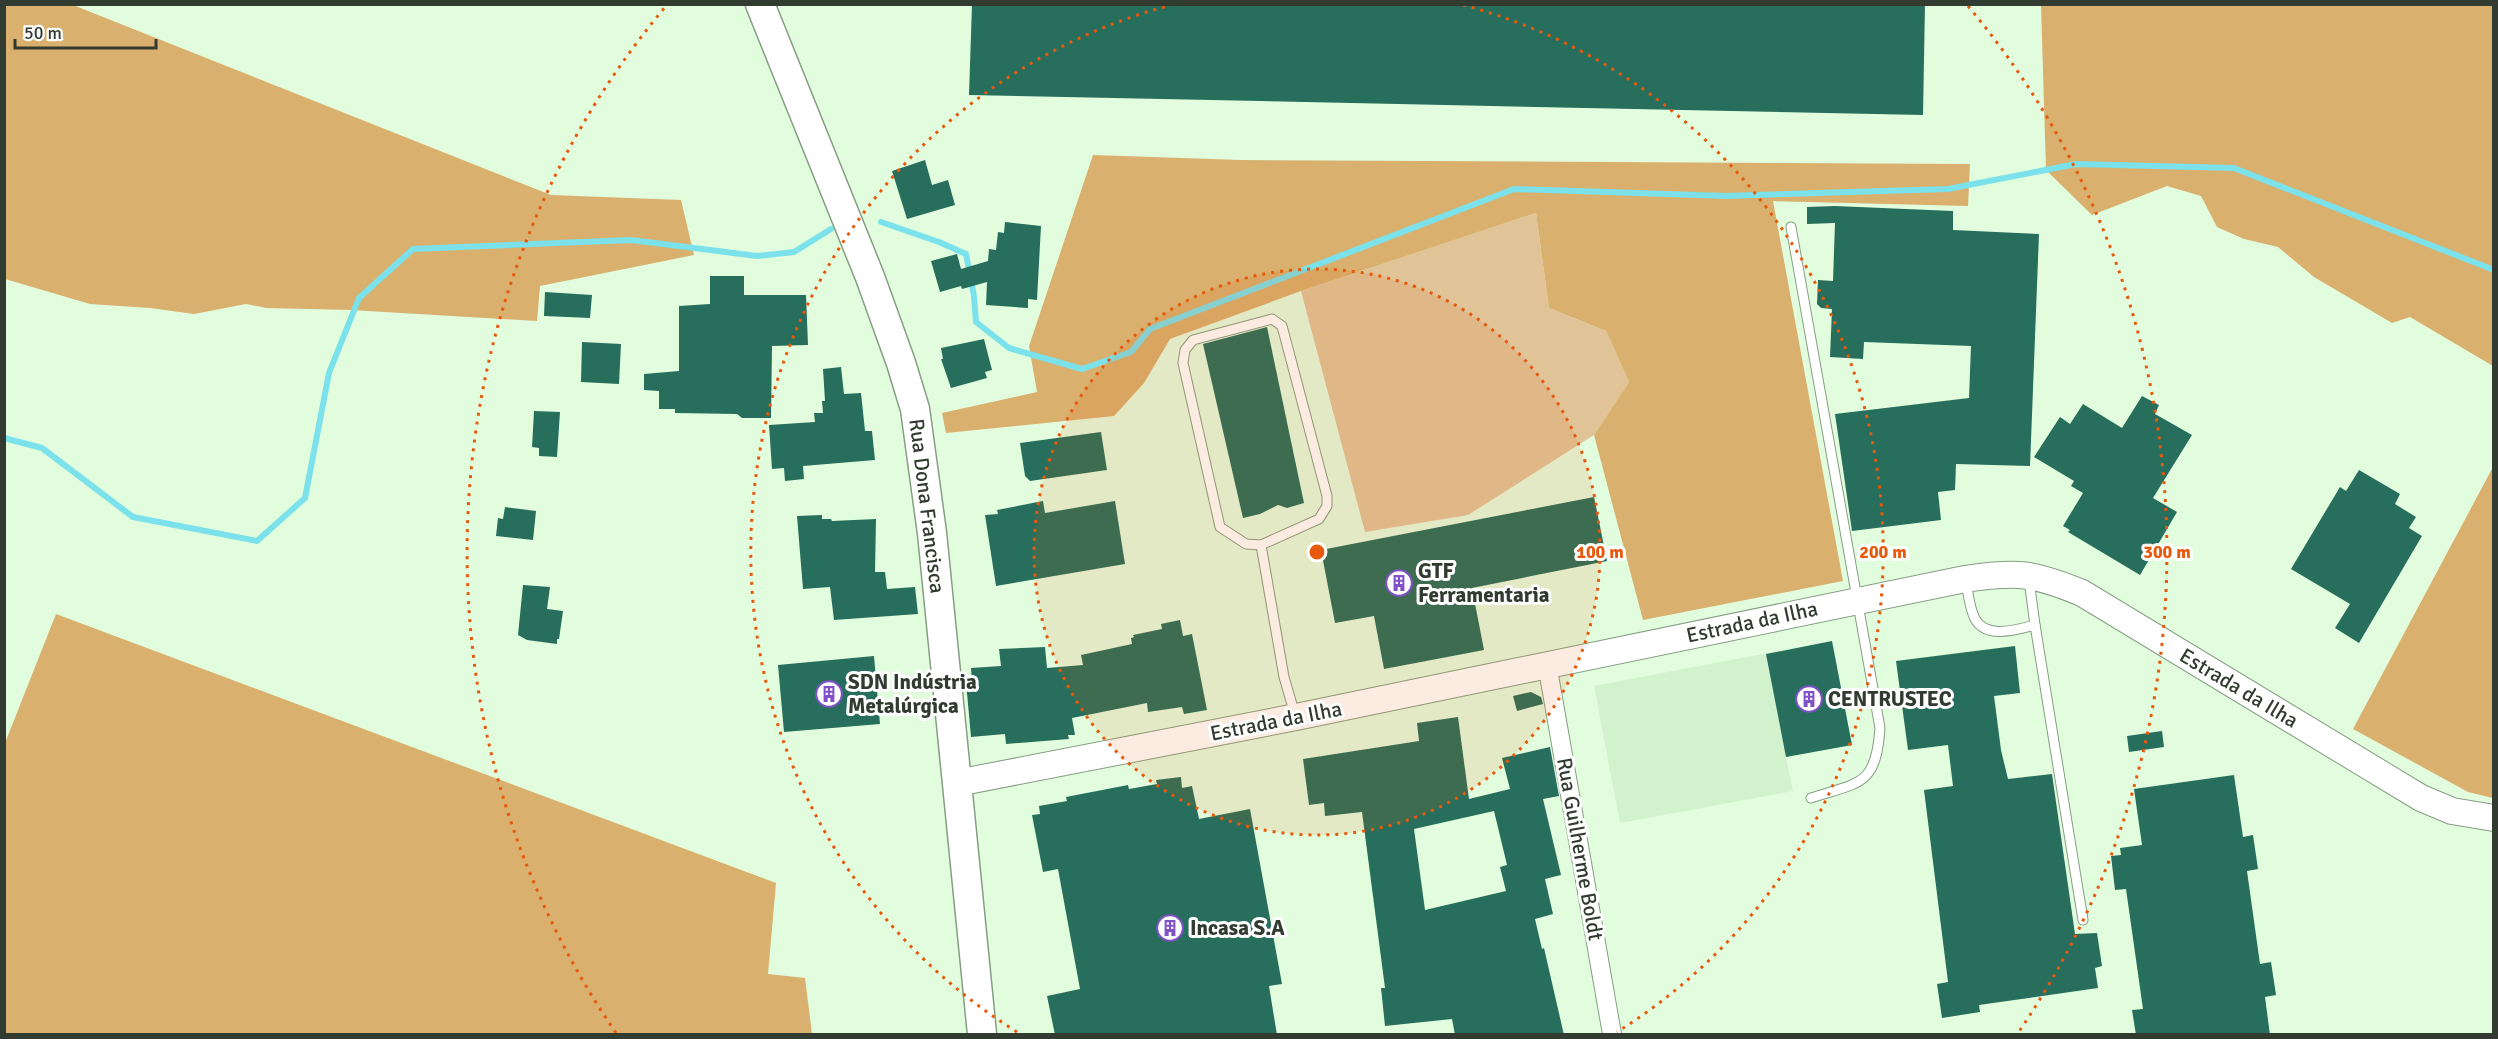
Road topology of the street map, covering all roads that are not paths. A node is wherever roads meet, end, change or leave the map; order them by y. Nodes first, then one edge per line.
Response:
1 (760, 4) edge
2 (1791, 227) dead end
3 (1261, 545) junction
4 (2029, 574) junction
5 (1965, 579) junction
6 (1856, 601) junction
7 (2035, 625) junction
8 (1547, 664) junction
9 (1296, 717) junction
10 (957, 783) junction
11 (1811, 798) dead end
12 (2493, 818) edge
13 (2083, 920) dead end
14 (982, 1035) edge
15 (1612, 1035) edge

1 - 10 main road, Rua Dona Francisca
2 - 6 lane
3 - 3 lane
3 - 9 lane
4 - 5 street, Estrada da Ilha
4 - 7 lane
4 - 12 street, Estrada da Ilha
5 - 6 street, Estrada da Ilha
5 - 7 lane
6 - 8 street, Estrada da Ilha
6 - 11 lane
7 - 13 lane
8 - 9 street, Estrada da Ilha
8 - 15 street, Rua Guilherme Boldt
9 - 10 street, Estrada da Ilha
10 - 14 main road, Rua Dona Francisca

